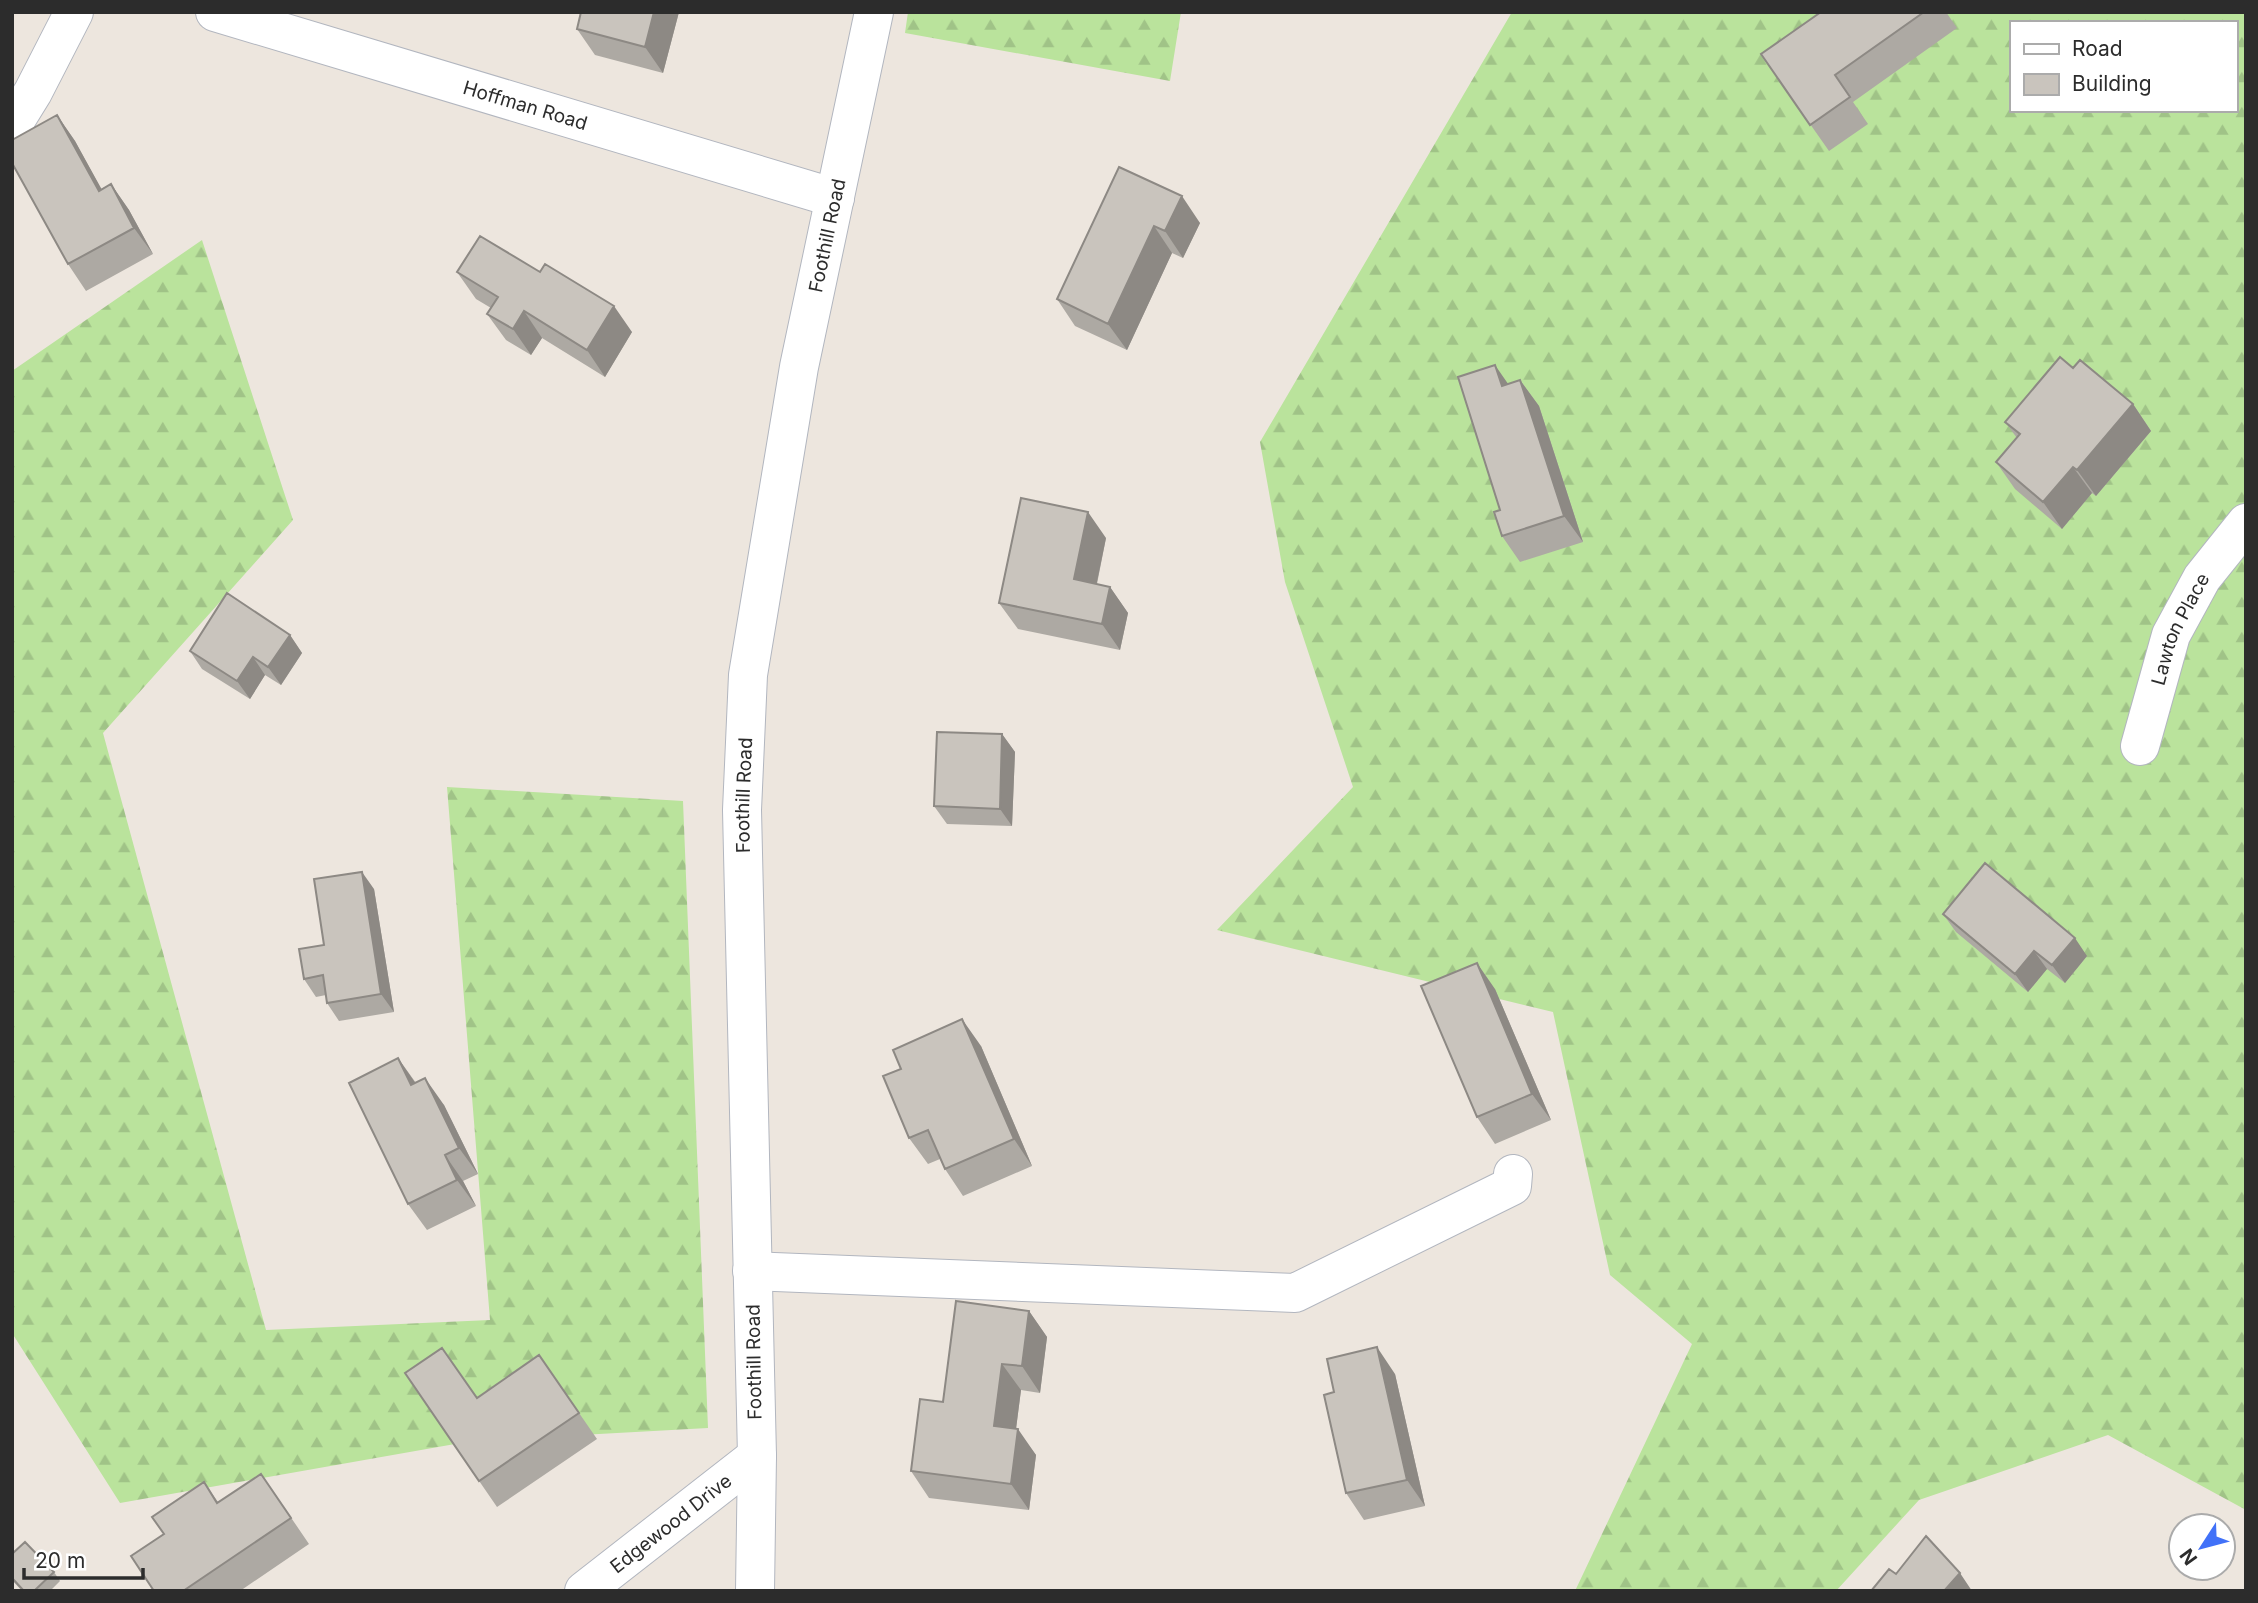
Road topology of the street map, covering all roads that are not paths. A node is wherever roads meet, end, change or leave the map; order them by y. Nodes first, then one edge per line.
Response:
1 (74, 12) edge
2 (215, 12) edge
3 (874, 12) edge
4 (12, 126) edge
5 (835, 198) junction
6 (2246, 523) edge
7 (2140, 746) dead end
8 (1513, 1174) dead end
9 (752, 1271) junction
10 (757, 1456) junction
11 (584, 1591) edge
12 (755, 1591) edge

1 - 4 street
2 - 5 street, Hoffman Road
3 - 5 street, Foothill Road
5 - 9 street, Foothill Road
6 - 7 street, Lawton Place
8 - 9 street
9 - 10 street, Foothill Road
10 - 11 street, Edgewood Drive
10 - 12 street, Foothill Road

